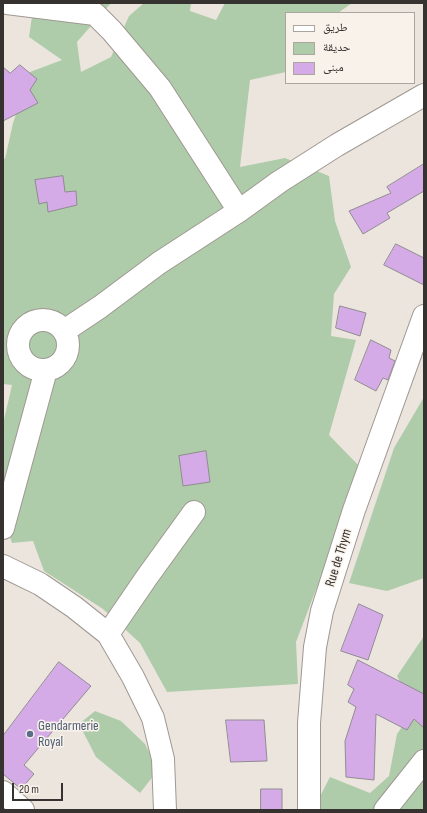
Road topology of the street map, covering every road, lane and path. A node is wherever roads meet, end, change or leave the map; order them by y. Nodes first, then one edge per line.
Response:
1 (7, 3) edge
2 (101, 9) edge
3 (424, 95) edge
4 (239, 211) junction
5 (424, 316) edge
6 (64, 331) junction
7 (10, 338) edge
8 (46, 370) junction
9 (194, 512) dead end
10 (3, 528) edge
11 (3, 566) edge
12 (108, 634) junction
13 (424, 761) edge
14 (424, 776) edge
15 (3, 792) edge
16 (23, 810) edge
17 (166, 810) edge
18 (309, 810) edge
19 (385, 810) edge
20 (397, 810) edge

1 - 2 street
2 - 4 street
3 - 4 street
4 - 6 street
5 - 18 street, Rue de Thym
6 - 7 street
6 - 8 street
7 - 8 street
8 - 10 street
9 - 12 street
11 - 12 street
12 - 17 street
13 - 19 street
14 - 20 street
15 - 16 street

